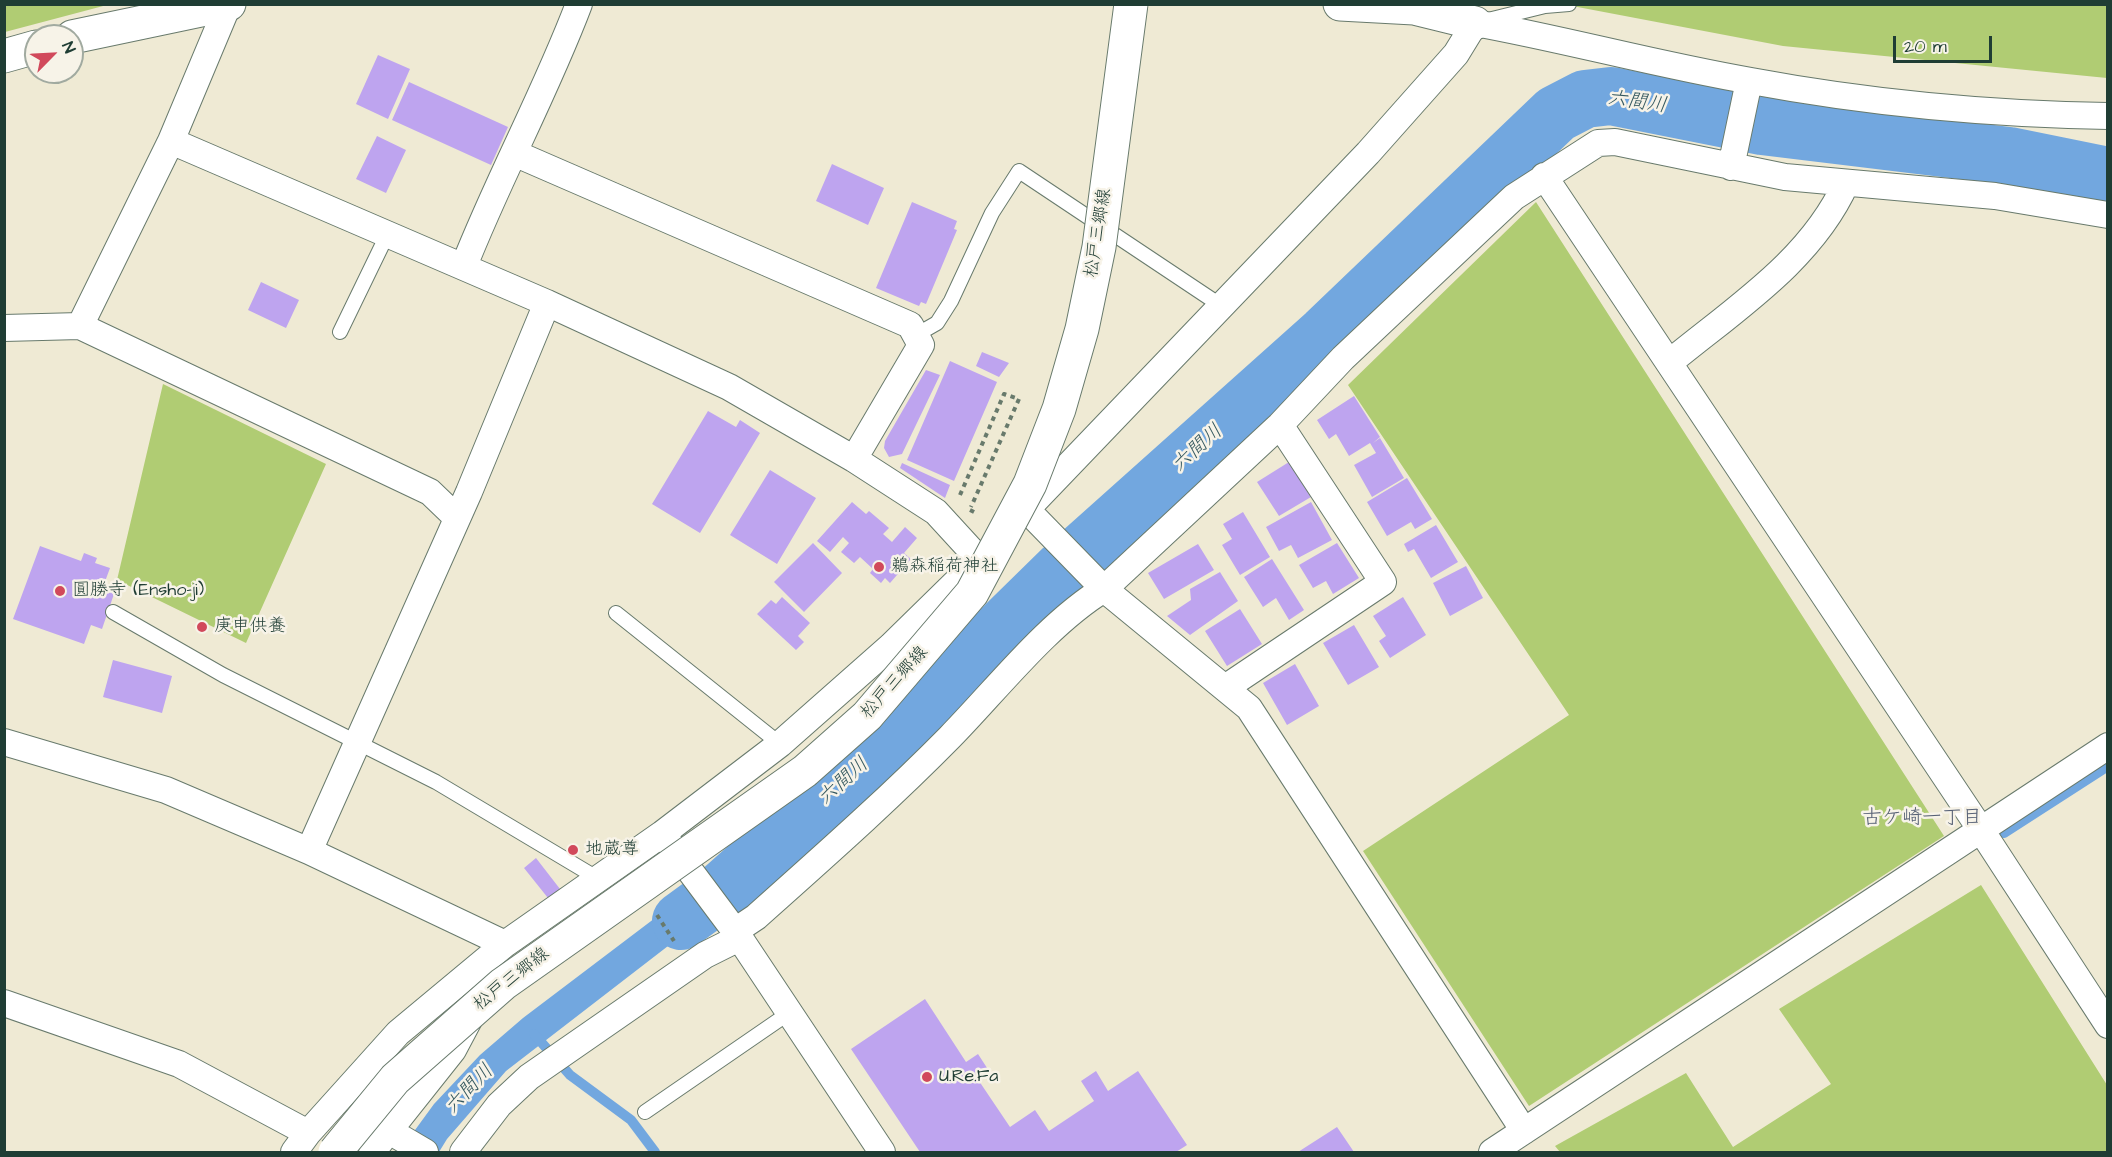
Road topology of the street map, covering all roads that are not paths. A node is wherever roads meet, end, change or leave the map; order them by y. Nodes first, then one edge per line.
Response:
1 (579, 4) edge
2 (1131, 4) edge
3 (1340, 4) edge
4 (1569, 4) edge
5 (228, 5) edge
6 (1475, 23) junction
7 (84, 35) edge
8 (24, 50) edge
9 (4, 56) edge
10 (1749, 81) junction
11 (2108, 116) edge
12 (171, 141) junction
13 (514, 153) junction
14 (1731, 167) junction
15 (1544, 176) junction
16 (1846, 183) junction
17 (2108, 215) edge
18 (388, 233) junction
19 (464, 266) junction
20 (547, 303) junction
21 (1223, 307) junction
22 (80, 326) junction
23 (4, 328) edge
24 (340, 332) dead end
25 (916, 335) junction
26 (1669, 363) junction
27 (1280, 425) junction
28 (854, 459) junction
29 (456, 517) junction
30 (1034, 518) junction
31 (980, 560) junction
32 (1099, 586) junction
33 (113, 612) dead end
34 (616, 613) dead end
35 (1225, 688) junction
36 (4, 742) edge
37 (356, 742) junction
38 (780, 744) junction
39 (2108, 746) edge
40 (1982, 830) junction
41 (662, 834) junction
42 (309, 851) junction
43 (597, 878) junction
44 (737, 935) junction
45 (505, 944) junction
46 (483, 963) junction
47 (4, 1003) edge
48 (789, 1013) junction
49 (2108, 1025) edge
50 (340, 1097) junction
51 (645, 1112) dead end
52 (387, 1131) junction
53 (1525, 1140) edge
54 (301, 1143) edge
55 (334, 1152) edge
56 (372, 1152) edge
57 (425, 1152) edge
58 (463, 1152) edge
59 (882, 1152) edge
60 (1492, 1152) edge

1 - 13 street
2 - 55 main road, 松戸三郷線, bridge
3 - 6 main road
4 - 6 lane
5 - 7 main road
5 - 12 street
6 - 10 street
6 - 21 street
8 - 9 main road
10 - 11 street
10 - 14 street
12 - 18 street
12 - 22 street
13 - 19 street
13 - 25 street
14 - 15 street
14 - 16 street
15 - 26 street
15 - 27 street
16 - 17 street
16 - 26 street
18 - 19 street
18 - 24 lane
19 - 20 street
20 - 28 street
20 - 29 street
21 - 25 lane
21 - 30 street
22 - 23 street
22 - 29 street
25 - 28 street
26 - 40 street
27 - 32 street
27 - 35 street
28 - 31 street
29 - 37 street
30 - 31 street
30 - 32 street
31 - 38 street
32 - 35 street
32 - 44 street
33 - 37 lane
34 - 38 lane
35 - 53 street
36 - 42 street
37 - 42 street
37 - 43 lane
38 - 41 street
39 - 40 street
40 - 49 street
40 - 53 street
41 - 43 street
41 - 44 street
42 - 45 street
43 - 45 street
44 - 48 street
44 - 58 street
45 - 46 street
46 - 50 street
46 - 52 street
47 - 54 street
48 - 51 lane
48 - 59 street
50 - 52 street
50 - 54 street
52 - 56 street
52 - 57 street
53 - 60 street

